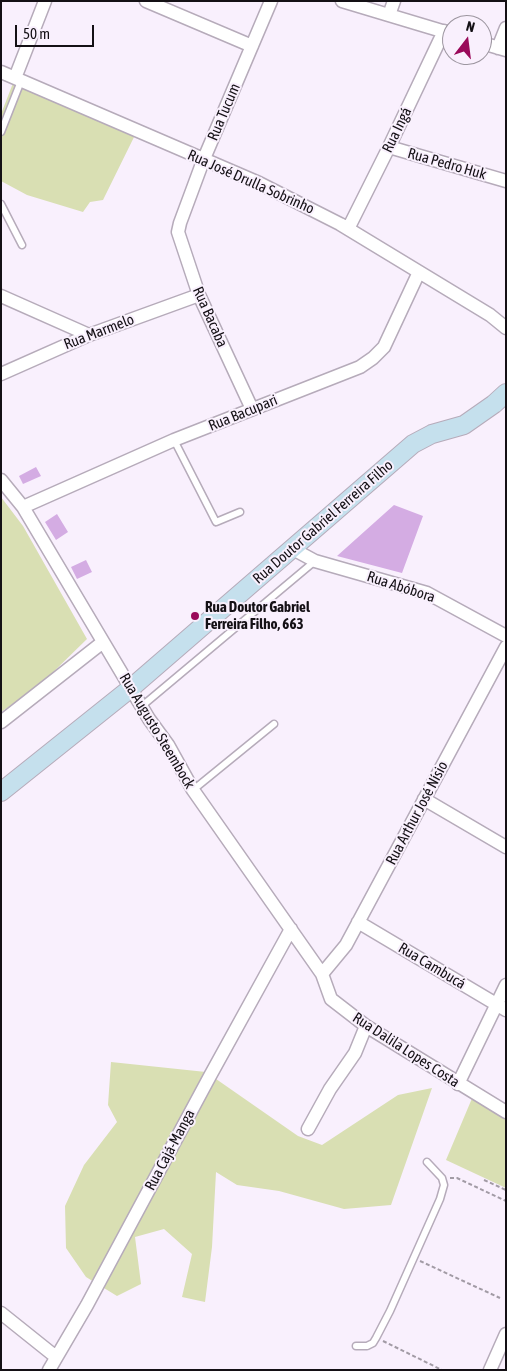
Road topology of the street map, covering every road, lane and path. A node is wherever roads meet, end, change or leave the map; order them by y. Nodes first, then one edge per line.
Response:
1 (45, 1) edge
2 (146, 1) edge
3 (271, 1) edge
4 (342, 1) edge
5 (394, 1) edge
6 (389, 15) junction
7 (506, 28) edge
8 (442, 31) edge
9 (442, 45) edge
10 (252, 46) junction
11 (502, 49) edge
12 (1, 72) edge
13 (18, 79) junction
14 (1, 132) edge
15 (389, 147) junction
16 (203, 160) junction
17 (506, 181) edge
18 (1, 204) edge
19 (180, 223) joint
20 (348, 229) junction
21 (22, 245) dead end
22 (419, 272) junction
23 (199, 295) junction
24 (1, 296) edge
25 (490, 314) junction
26 (506, 316) edge
27 (506, 328) edge
28 (90, 335) junction
29 (1, 374) edge
30 (506, 384) edge
31 (500, 398) edge
32 (252, 409) junction
33 (174, 440) junction
34 (1, 480) edge
35 (23, 507) junction
36 (240, 512) dead end
37 (291, 548) junction
38 (315, 561) junction
39 (506, 636) edge
40 (102, 642) junction
41 (506, 647) edge
42 (131, 688) junction
43 (142, 706) junction
44 (1, 722) edge
45 (274, 724) dead end
46 (193, 790) junction
47 (1, 792) edge
48 (424, 799) junction
49 (506, 846) edge
50 (358, 922) junction
51 (291, 929) junction
52 (322, 974) junction
53 (506, 985) edge
54 (501, 1007) edge
55 (366, 1026) junction
56 (458, 1084) junction
57 (506, 1112) edge
58 (308, 1129) dead end
59 (427, 1162) dead end
60 (442, 1178) junction
61 (484, 1180) dead end
62 (506, 1190) edge
63 (506, 1201) edge
64 (413, 1258) junction
65 (500, 1298) dead end
66 (1, 1313) edge
67 (506, 1334) edge
68 (376, 1338) junction
69 (356, 1346) dead end
70 (56, 1357) junction
71 (49, 1370) edge
72 (442, 1370) edge
73 (490, 1370) edge

1 - 13 street
2 - 10 street
3 - 10 street, Rua Tucum
4 - 6 street
5 - 6 street
6 - 8 street
7 - 11 street
9 - 15 street, Rua Ingá
10 - 16 street, Rua Tucum
12 - 13 street, Rua José Drulla Sobrinho
13 - 14 lane
13 - 16 street, Rua José Drulla Sobrinho
15 - 17 street, Rua Pedro Huk
15 - 20 street, Rua Ingá
16 - 19 street, Rua Tucum
16 - 20 street, Rua José Drulla Sobrinho
18 - 21 lane
19 - 23 street, Rua Bacaba
20 - 22 street, Rua José Drulla Sobrinho
22 - 25 street, Rua José Drulla Sobrinho
22 - 32 street, Rua Bacupari
23 - 28 street, Rua Marmelo
23 - 32 street, Rua Bacaba
24 - 28 street
25 - 26 street, Rua José Drulla Sobrinho
25 - 27 street, Rua José Drulla Sobrinho
28 - 29 street, Rua Marmelo
30 - 31 main road, Rua Doutor Gabriel Ferreira Filho
31 - 37 main road, Rua Doutor Gabriel Ferreira Filho
32 - 33 street, Rua Bacupari
33 - 35 street, Rua Bacupari
33 - 36 lane
34 - 35 street, Rua Augusto Steembock
35 - 40 street, Rua Augusto Steembock
37 - 38 street, Rua Abóbora
37 - 42 main road, Rua Doutor Gabriel Ferreira Filho
38 - 39 street, Rua Abóbora
38 - 43 lane
40 - 42 street, Rua Augusto Steembock
40 - 44 street
41 - 48 street, Rua Arthur José Nísio
42 - 43 street, Rua Augusto Steembock
42 - 47 main road, Rua Doutor Gabriel Ferreira Filho
43 - 46 street, Rua Augusto Steembock
45 - 46 lane
46 - 51 street, Rua Augusto Steembock
48 - 49 street
48 - 50 street, Rua Arthur José Nísio
50 - 52 street, Rua Arthur José Nísio
50 - 54 street, Rua Cambucá
51 - 52 street, Rua Augusto Steembock
51 - 70 street, Rua Cajá-Manga
52 - 55 street, Rua Dalila Lopes Costa
53 - 54 street
54 - 56 street
55 - 56 street, Rua Dalila Lopes Costa
55 - 58 street
56 - 57 street, Rua Dalila Lopes Costa
59 - 60 lane
60 - 63 path
60 - 64 lane
61 - 62 path
64 - 65 path
64 - 68 lane
66 - 70 street
67 - 73 street
68 - 69 lane
68 - 72 path
70 - 71 street, Rua Cajá-Manga

